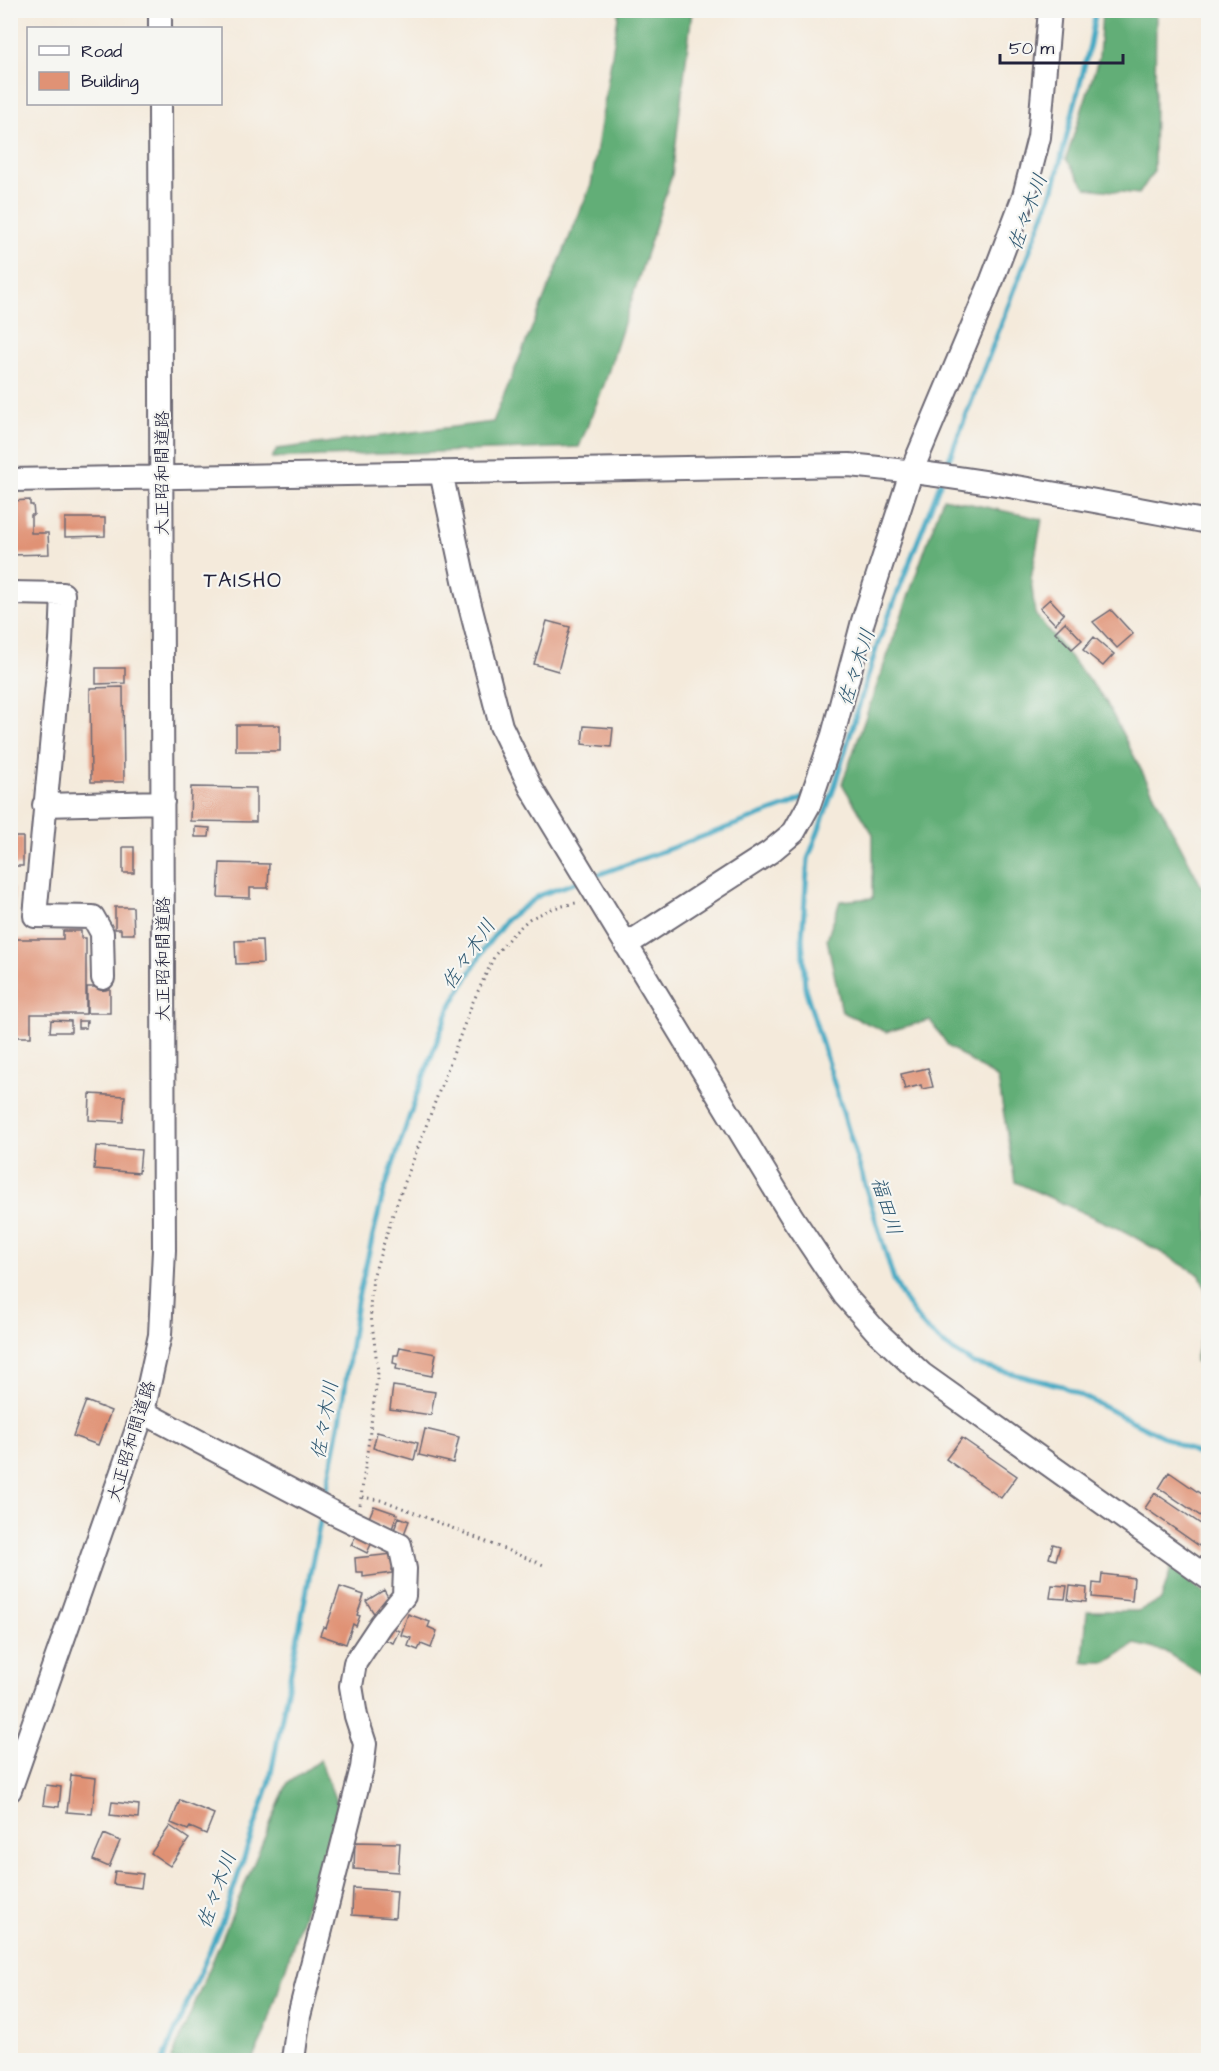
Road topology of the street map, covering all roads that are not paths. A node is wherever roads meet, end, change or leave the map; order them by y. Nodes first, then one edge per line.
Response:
1 (160, 10) edge
2 (1050, 10) edge
3 (160, 27) edge
4 (160, 105) edge
5 (917, 471) junction
6 (441, 472) junction
7 (162, 477) junction
8 (10, 480) edge
9 (1209, 522) edge
10 (10, 593) edge
11 (163, 801) junction
12 (44, 805) junction
13 (626, 945) junction
14 (103, 978) dead end
15 (143, 1412) junction
16 (1209, 1578) edge
17 (10, 1790) edge
18 (293, 2061) edge

1 - 3 street
2 - 5 street
4 - 7 street, 大正昭和間道路
5 - 6 street
5 - 9 street
5 - 13 street
6 - 7 street
6 - 13 street
7 - 8 street
7 - 11 street, 大正昭和間道路
10 - 12 street
11 - 12 street
11 - 15 street, 大正昭和間道路
12 - 14 street
13 - 16 street
15 - 17 street, 大正昭和間道路
15 - 18 street

